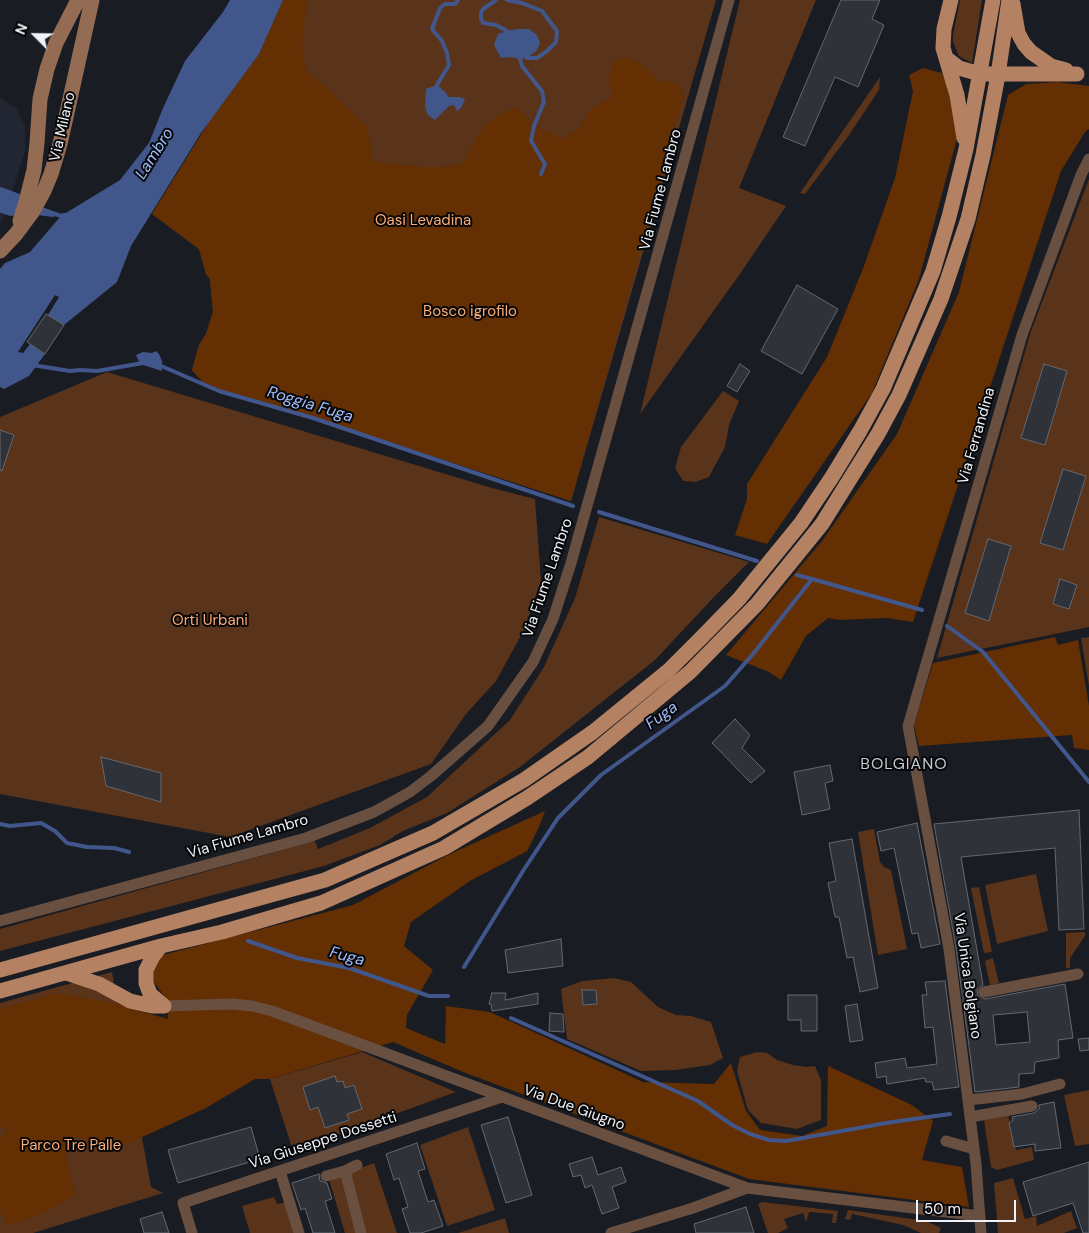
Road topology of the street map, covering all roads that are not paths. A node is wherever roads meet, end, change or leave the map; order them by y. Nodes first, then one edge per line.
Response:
1 (78, 0) edge
2 (92, 0) edge
3 (729, 0) edge
4 (951, 0) edge
5 (993, 0) edge
6 (1010, 0) edge
7 (946, 58) junction
8 (980, 74) junction
9 (998, 74) junction
10 (1083, 74) edge
11 (966, 149) junction
12 (1089, 159) edge
13 (4, 247) edge
14 (908, 726) joint
15 (0, 921) edge
16 (161, 946) junction
17 (0, 970) edge
18 (66, 973) junction
19 (1078, 974) dead end
20 (0, 991) edge
21 (984, 992) tunnel mouth
22 (164, 1006) junction
23 (1060, 1084) dead end
24 (502, 1097) junction
25 (968, 1100) junction
26 (1032, 1106) dead end
27 (970, 1117) junction
28 (946, 1141) dead end
29 (974, 1149) junction
30 (357, 1165) dead end
31 (280, 1171) junction
32 (345, 1171) junction
33 (326, 1176) dead end
34 (747, 1188) junction
35 (980, 1216) junction
36 (192, 1233) edge
37 (299, 1233) edge
38 (362, 1233) edge
39 (611, 1233) edge
40 (981, 1233) edge

1 - 13 street, Via Milano
2 - 13 street, Via Milano
3 - 15 street, Via Fiume Lambro
4 - 7 main road
5 - 8 main road
6 - 9 main road
6 - 10 main road
7 - 8 main road
7 - 11 main road
8 - 9 main road
8 - 11 main road
9 - 10 main road
9 - 16 main road
11 - 17 main road
12 - 14 street, Via Ferrandina
14 - 25 street, Via Unica Bolgiano
16 - 18 main road
16 - 22 main road
18 - 20 main road
18 - 22 main road
19 - 21 street
22 - 24 street, Via Due Giugno
23 - 25 street
24 - 31 street, Via Giuseppe Dossetti
24 - 34 street, Via Due Giugno
25 - 27 street, Via Unica Bolgiano
26 - 27 street
27 - 29 street, Via Unica Bolgiano
28 - 29 street
29 - 35 street, Via Unica Bolgiano
30 - 32 street
31 - 36 street, Via Giuseppe Dossetti
31 - 37 street
32 - 33 street
32 - 38 street
34 - 35 street, Via Due Giugno
34 - 39 street
35 - 40 street, Via Unica Bolgiano

